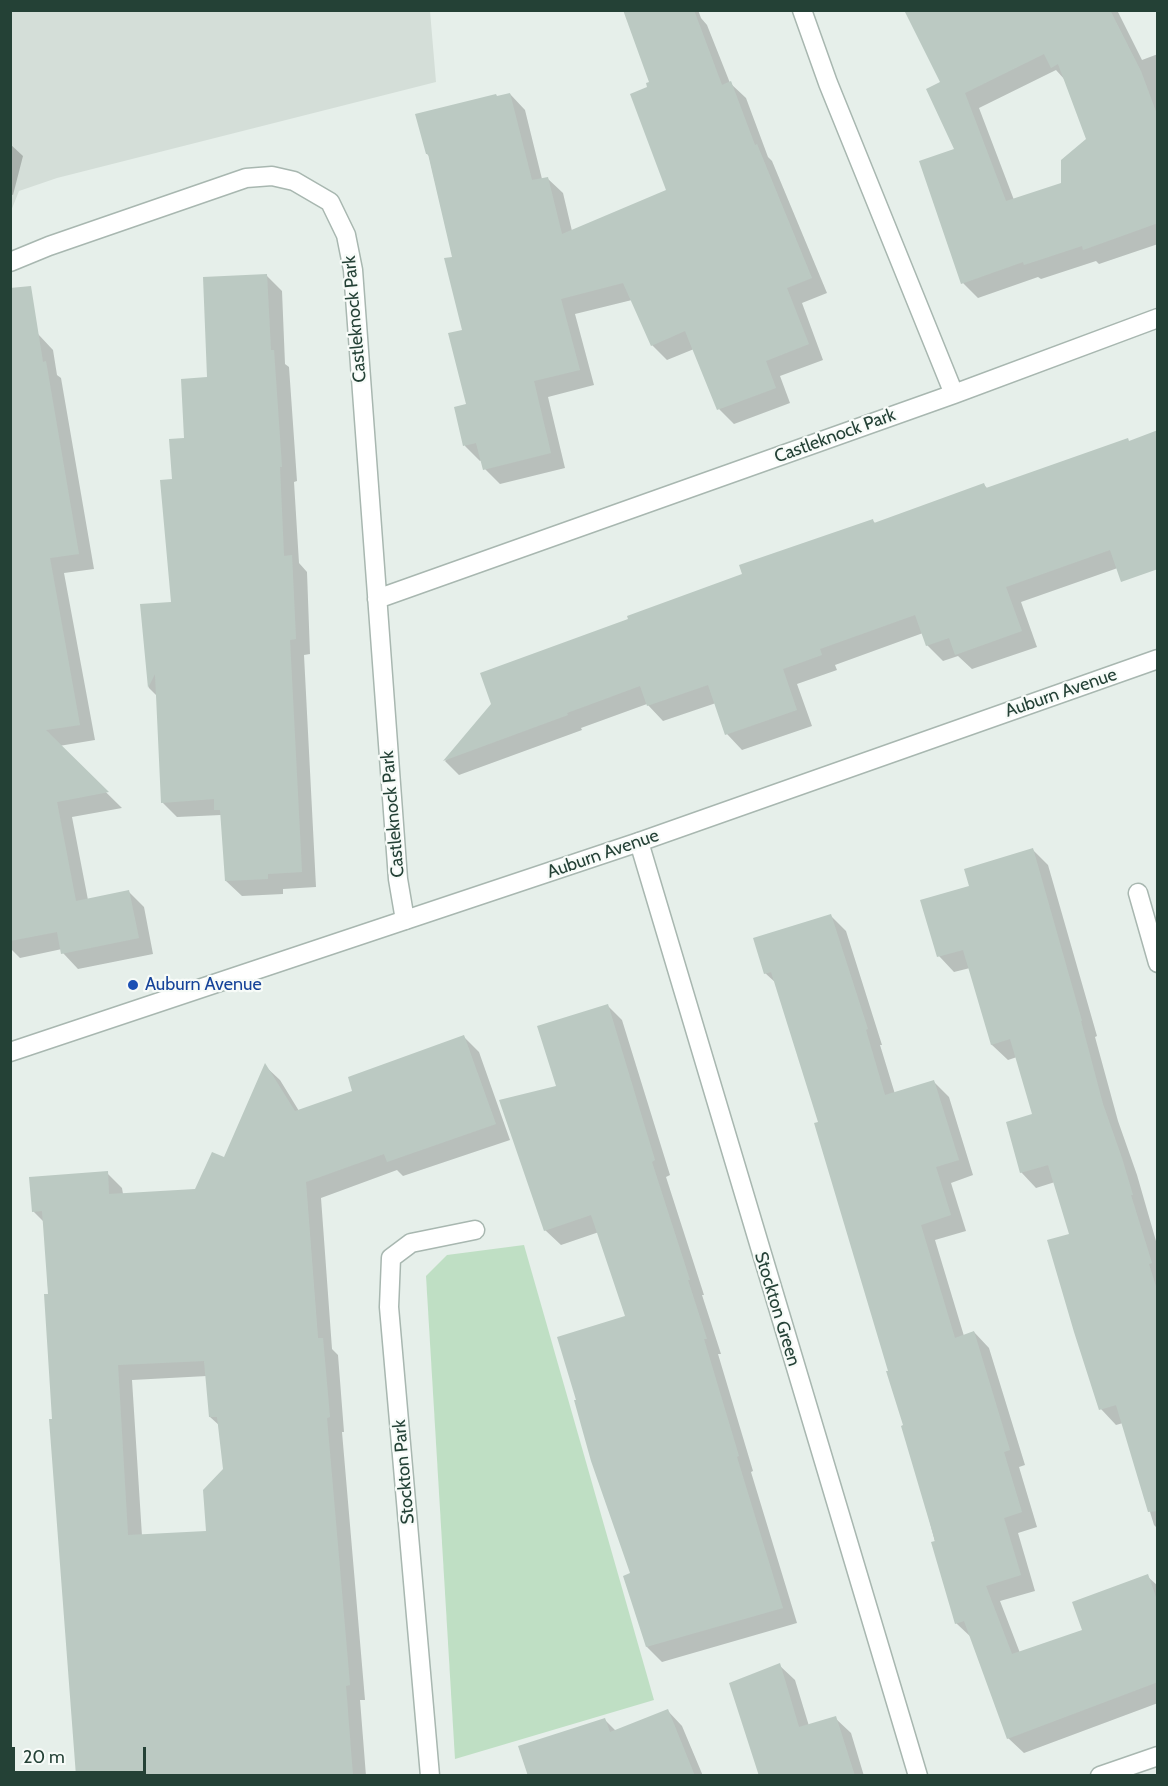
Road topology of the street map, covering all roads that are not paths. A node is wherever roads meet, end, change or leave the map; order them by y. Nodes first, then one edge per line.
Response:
1 (802, 10) edge
2 (10, 262) edge
3 (1158, 318) edge
4 (954, 394) junction
5 (377, 599) junction
6 (1158, 659) edge
7 (639, 842) junction
8 (1138, 893) dead end
9 (405, 920) junction
10 (1158, 963) edge
11 (10, 1052) edge
12 (475, 1230) dead end
13 (1158, 1756) edge
14 (430, 1776) edge
15 (918, 1776) edge
16 (1100, 1776) edge

1 - 4 street
2 - 5 street, Castleknock Park
3 - 4 street, Castleknock Park
4 - 5 street, Castleknock Park
5 - 9 street, Castleknock Park
6 - 7 street, Auburn Avenue
7 - 9 street, Auburn Avenue
7 - 15 street, Stockton Green
8 - 10 street
9 - 11 street, Auburn Avenue
12 - 14 street, Stockton Park
13 - 16 street

